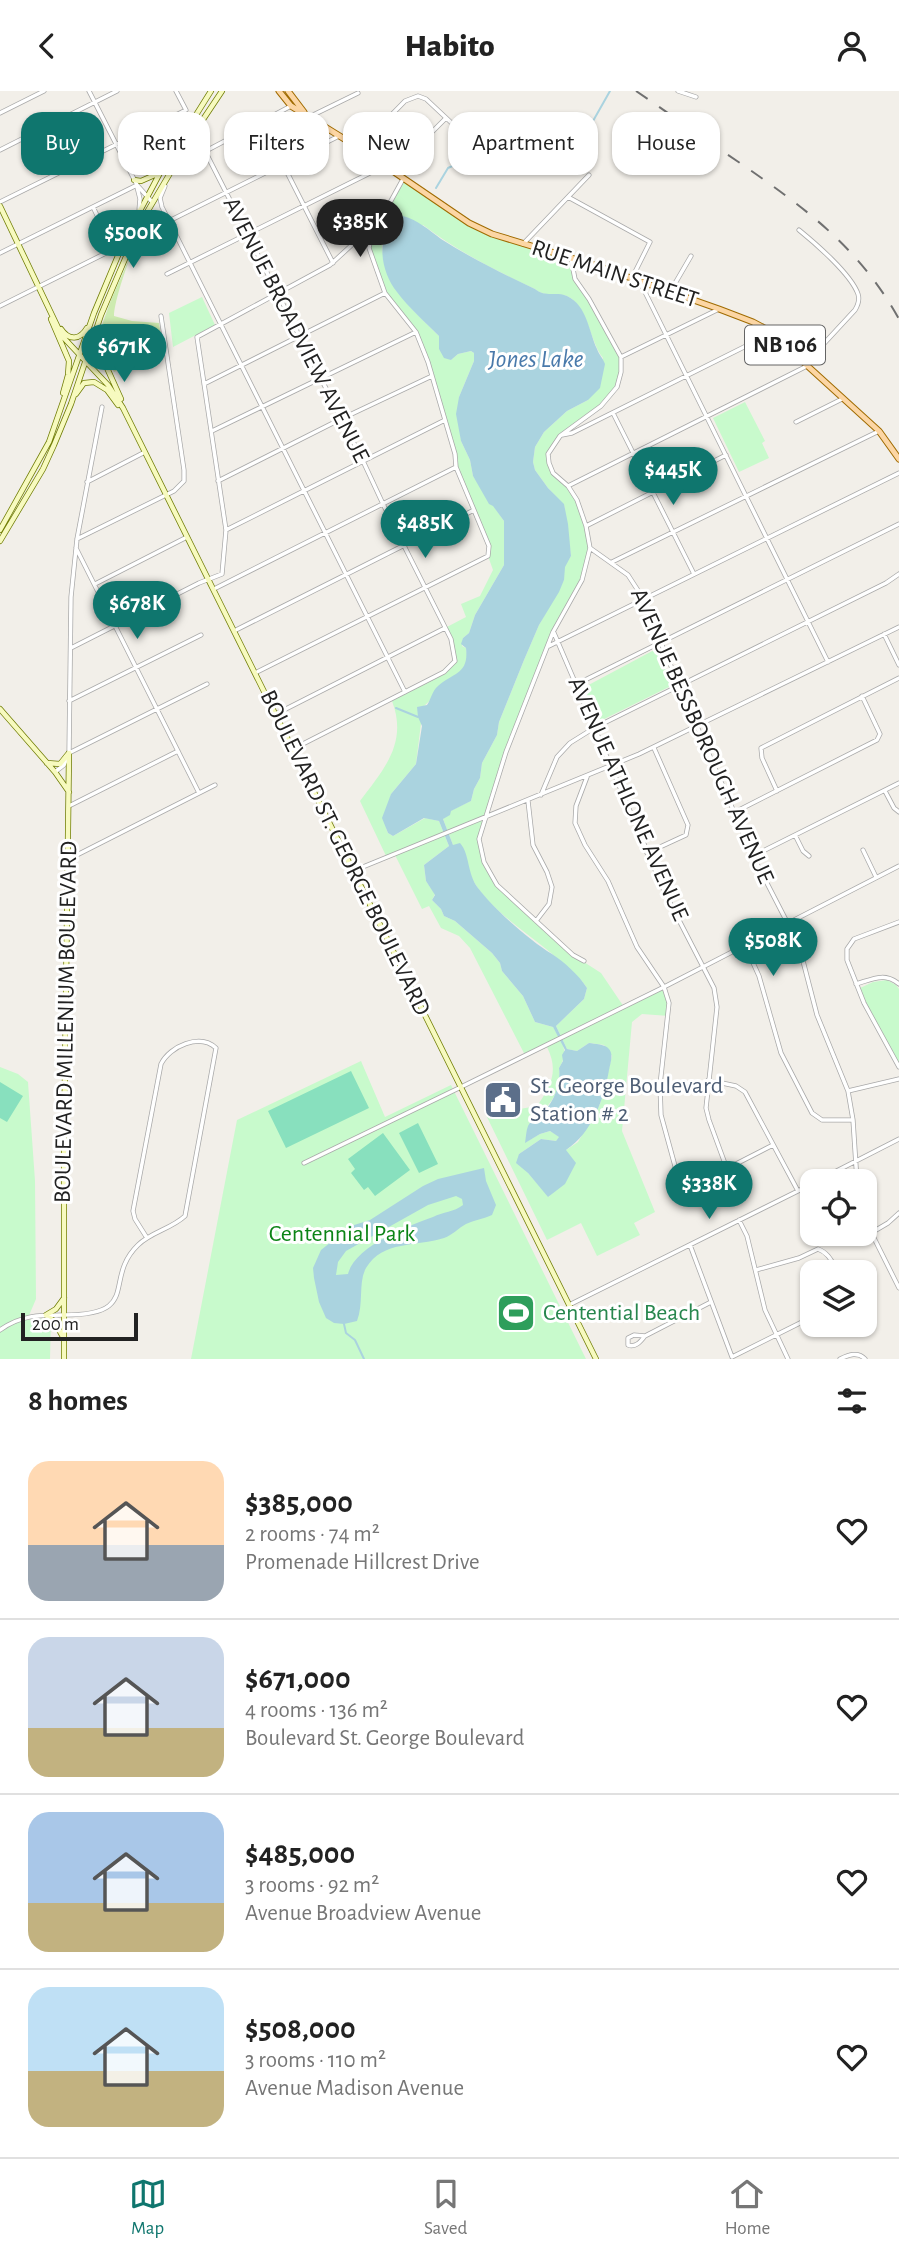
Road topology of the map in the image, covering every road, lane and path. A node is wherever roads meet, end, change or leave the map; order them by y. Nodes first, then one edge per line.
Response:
1 (44, 91) edge
2 (89, 91) edge
3 (117, 91) edge
4 (176, 91) edge
5 (211, 91) edge
6 (222, 91) edge
7 (279, 91) edge
8 (288, 91) edge
9 (677, 91) edge
10 (358, 93) dead end
11 (696, 97) dead end
12 (95, 102) junction
13 (291, 106) junction
14 (198, 112) edge
15 (206, 112) edge
16 (281, 112) edge
17 (301, 112) edge
18 (305, 112) edge
19 (319, 112) edge
20 (394, 112) edge
21 (0, 113) edge
22 (446, 118) joint
23 (329, 130) edge
24 (434, 130) edge
25 (339, 136) junction
26 (343, 138) edge
27 (329, 141) edge
28 (116, 143) junction
29 (0, 150) edge
30 (210, 161) edge
31 (155, 175) edge
32 (159, 175) edge
33 (168, 175) edge
34 (169, 175) edge
35 (263, 175) edge
36 (289, 175) edge
37 (366, 175) edge
38 (398, 175) edge
39 (589, 175) dead end
40 (403, 179) junction
41 (135, 182) junction
42 (226, 193) junction
43 (146, 197) junction
44 (568, 197) junction
45 (152, 202) junction
46 (0, 204) edge
47 (304, 206) junction
48 (93, 207) junction
49 (139, 212) junction
50 (169, 221) junction
51 (374, 223) junction
52 (799, 230) dead end
53 (147, 232) dead end
54 (247, 234) junction
55 (18, 244) junction
56 (523, 244) junction
57 (0, 253) edge
58 (691, 255) dead end
59 (570, 259) junction
60 (191, 263) junction
61 (333, 263) junction
62 (167, 274) dead end
63 (632, 278) junction
64 (639, 281) junction
65 (38, 286) junction
66 (670, 292) junction
67 (385, 293) junction
68 (278, 295) junction
69 (0, 306) edge
70 (48, 308) junction
71 (719, 309) junction
72 (94, 313) junction
73 (161, 316) dead end
74 (220, 325) junction
75 (96, 330) junction
76 (416, 331) junction
77 (772, 334) junction
78 (300, 336) junction
79 (666, 336) junction
80 (79, 356) junction
81 (621, 357) junction
82 (85, 361) junction
83 (807, 364) junction
84 (240, 366) junction
85 (432, 376) junction
86 (687, 376) junction
87 (321, 377) junction
88 (204, 384) junction
89 (844, 398) junction
90 (71, 404) junction
91 (102, 407) dead end
92 (261, 407) junction
93 (612, 413) junction
94 (707, 416) junction
95 (341, 419) junction
96 (445, 420) junction
97 (796, 422) dead end
98 (54, 427) junction
99 (133, 429) junction
100 (212, 431) junction
101 (879, 431) junction
102 (560, 436) junction
103 (284, 449) junction
104 (145, 452) junction
105 (632, 453) junction
106 (726, 454) junction
107 (899, 459) edge
108 (363, 461) junction
109 (456, 467) junction
110 (899, 473) edge
111 (218, 481) junction
112 (86, 482) junction
113 (568, 485) junction
114 (304, 491) junction
115 (652, 493) junction
116 (167, 494) junction
117 (747, 496) junction
118 (383, 504) junction
119 (474, 510) junction
120 (899, 524) edge
121 (586, 526) junction
122 (0, 530) edge
123 (226, 530) junction
124 (325, 533) junction
125 (673, 533) junction
126 (187, 537) junction
127 (767, 538) junction
128 (77, 539) junction
129 (0, 541) edge
130 (404, 546) junction
131 (76, 548) junction
132 (590, 548) junction
133 (612, 562) junction
134 (222, 574) junction
135 (694, 574) junction
136 (899, 574) edge
137 (346, 575) junction
138 (237, 577) junction
139 (208, 579) junction
140 (787, 579) junction
141 (95, 584) junction
142 (425, 586) junction
143 (214, 589) junction
144 (642, 600) junction
145 (368, 616) junction
146 (808, 621) junction
147 (115, 625) junction
148 (899, 627) edge
149 (445, 628) junction
150 (234, 631) junction
151 (553, 632) junction
152 (884, 634) junction
153 (201, 635) dead end
154 (558, 642) junction
155 (662, 643) junction
156 (547, 647) junction
157 (71, 648) junction
158 (388, 657) junction
159 (828, 662) junction
160 (899, 665) edge
161 (136, 667) junction
162 (255, 673) junction
163 (899, 678) edge
164 (207, 684) dead end
165 (577, 684) junction
166 (680, 686) junction
167 (405, 692) junction
168 (862, 697) junction
169 (69, 701) junction
170 (0, 709) edge
171 (156, 709) junction
172 (276, 715) junction
173 (698, 727) junction
174 (594, 728) junction
175 (654, 748) junction
176 (293, 749) junction
177 (178, 751) junction
178 (69, 753) junction
179 (47, 762) junction
180 (611, 767) junction
181 (55, 772) junction
182 (587, 777) junction
183 (899, 783) edge
184 (215, 785) dead end
185 (884, 790) junction
186 (776, 791) junction
187 (69, 792) junction
188 (199, 793) junction
189 (541, 795) junction
190 (528, 801) junction
191 (69, 806) junction
192 (735, 812) junction
193 (899, 812) edge
194 (484, 817) junction
195 (795, 835) junction
196 (863, 850) dead end
197 (647, 853) junction
198 (753, 856) junction
199 (809, 856) dead end
200 (67, 860) junction
201 (899, 866) edge
202 (353, 870) junction
203 (876, 877) junction
204 (536, 921) junction
205 (787, 922) junction
206 (899, 922) edge
207 (745, 944) junction
208 (584, 961) dead end
209 (704, 966) junction
210 (856, 984) junction
211 (899, 984) edge
212 (664, 987) junction
213 (899, 1067) edge
214 (899, 1079) edge
215 (708, 1080) junction
216 (461, 1087) junction
217 (848, 1091) junction
218 (853, 1120) junction
219 (899, 1139) edge
220 (773, 1146) junction
221 (855, 1162) junction
222 (304, 1163) dead end
223 (727, 1168) junction
224 (841, 1169) edge
225 (856, 1169) edge
226 (798, 1191) joint
227 (899, 1213) edge
228 (739, 1220) junction
229 (877, 1229) edge
230 (147, 1238) junction
231 (877, 1244) edge
232 (690, 1245) junction
233 (831, 1260) edge
234 (756, 1270) junction
235 (899, 1274) edge
236 (894, 1277) junction
237 (899, 1289) edge
238 (64, 1297) junction
239 (712, 1303) junction
240 (569, 1305) junction
241 (46, 1315) junction
242 (64, 1315) junction
243 (800, 1323) edge
244 (0, 1330) edge
245 (776, 1335) junction
246 (645, 1336) junction
247 (64, 1338) junction
248 (64, 1359) edge
249 (596, 1359) edge
250 (788, 1359) edge
251 (840, 1359) edge
252 (865, 1359) edge

1 - 21 street
2 - 12 street
3 - 12 street
4 - 28 street
5 - 14 main road
6 - 15 main road
7 - 13 main road, RUE MAIN STREET / NB 106
8 - 18 main road, RUE MAIN STREET / NB 106
9 - 11 street
10 - 19 street
12 - 28 street
12 - 29 street
13 - 16 street
13 - 17 main road, RUE MAIN STREET / NB 106
20 - 22 street
22 - 24 street
23 - 25 main road, RUE MAIN STREET / NB 106
25 - 26 main road, RUE MAIN STREET / NB 106
25 - 27 street
28 - 41 street
28 - 46 street
30 - 42 street, AVENUE BROADVIEW AVENUE
31 - 41 main road
32 - 43 main road
33 - 45 main road
34 - 50 street
35 - 42 street
36 - 47 street
37 - 47 street
38 - 40 main road, RUE MAIN STREET / NB 106
39 - 44 street
40 - 51 street
40 - 56 main road, RUE MAIN STREET / NB 106
41 - 43 street
41 - 48 street
41 - 49 street
42 - 50 street
42 - 54 street, AVENUE BROADVIEW AVENUE
43 - 45 street
43 - 49 main road
44 - 56 street
44 - 63 street
45 - 75 main road
46 - 55 main road
47 - 54 street
47 - 61 street
48 - 55 street
48 - 65 street
49 - 72 main road
50 - 53 street
50 - 60 street
51 - 61 street
51 - 67 street
52 - 83 street
54 - 60 street
54 - 68 street, AVENUE BROADVIEW AVENUE
55 - 57 street
55 - 65 main road
56 - 59 main road, RUE MAIN STREET / NB 106
58 - 66 street
59 - 63 main road, RUE MAIN STREET / NB 106
59 - 81 street
60 - 62 street
60 - 74 street
61 - 68 street
63 - 64 main road, RUE MAIN STREET / NB 106
64 - 66 main road, RUE MAIN STREET / NB 106
64 - 79 street
65 - 69 street
65 - 70 main road
66 - 71 main road, RUE MAIN STREET / NB 106
67 - 76 street
67 - 78 street
68 - 74 street
68 - 78 street, AVENUE BROADVIEW AVENUE
70 - 72 main road
70 - 80 main road, BOULEVARD ST. GEORGE BOULEVARD
70 - 98 main road
71 - 77 main road, RUE MAIN STREET / NB 106
71 - 79 street
72 - 80 main road
73 - 116 street
74 - 84 street
74 - 88 street
75 - 82 main road
75 - 99 main road
76 - 85 street
76 - 87 street
77 - 83 main road, RUE MAIN STREET / NB 106
77 - 86 street
78 - 84 street
78 - 87 street, AVENUE BROADVIEW AVENUE
79 - 81 street
79 - 86 street
80 - 82 main road, BOULEVARD ST. GEORGE BOULEVARD
80 - 98 main road
81 - 102 street
82 - 90 main road
82 - 99 main road, BOULEVARD ST. GEORGE BOULEVARD
83 - 89 main road, RUE MAIN STREET / NB 106
83 - 94 street
84 - 88 street
84 - 92 street
85 - 95 street
85 - 96 street
86 - 93 street
86 - 94 street
87 - 92 street
87 - 95 street, AVENUE BROADVIEW AVENUE
88 - 100 street
89 - 97 street
89 - 101 main road, RUE MAIN STREET / NB 106
90 - 99 main road
90 - 129 main road
91 - 112 street
92 - 100 street
92 - 103 street
93 - 102 street
93 - 105 street
94 - 105 street
94 - 106 street
95 - 103 street
95 - 108 street, AVENUE BROADVIEW AVENUE
96 - 108 street
96 - 109 street
98 - 122 main road
99 - 104 main road, BOULEVARD ST. GEORGE BOULEVARD
100 - 111 street
101 - 107 main road, RUE MAIN STREET / NB 106
101 - 117 street
102 - 113 street
103 - 111 street
103 - 114 street
104 - 112 street
104 - 116 main road, BOULEVARD ST. GEORGE BOULEVARD
105 - 113 street
105 - 115 street
106 - 115 street
106 - 117 street
108 - 114 street
108 - 118 street, AVENUE BROADVIEW AVENUE
109 - 118 street
109 - 119 street
110 - 127 street
111 - 123 street
112 - 128 street
113 - 121 street
114 - 123 street
114 - 124 street
115 - 121 street
115 - 125 street
116 - 126 main road, BOULEVARD ST. GEORGE BOULEVARD
116 - 128 street
117 - 125 street
117 - 127 street
118 - 124 street
118 - 130 street, AVENUE BROADVIEW AVENUE
119 - 130 street
119 - 142 street
120 - 140 street
121 - 132 street
123 - 134 street
124 - 137 street
124 - 138 street
125 - 133 street
125 - 135 street
126 - 139 main road, BOULEVARD ST. GEORGE BOULEVARD
126 - 141 street
127 - 135 street
127 - 140 street
128 - 131 street
130 - 137 street
130 - 142 street, AVENUE BROADVIEW AVENUE
131 - 141 street
131 - 157 street
132 - 133 street, AVENUE BESSBOROUGH AVENUE
132 - 151 street
133 - 144 street, AVENUE BESSBOROUGH AVENUE
134 - 138 street
134 - 139 street
135 - 144 street
136 - 146 street
137 - 145 street
137 - 150 street
138 - 143 street
139 - 143 main road, BOULEVARD ST. GEORGE BOULEVARD
139 - 147 street
140 - 146 street
140 - 155 street
141 - 147 street
142 - 145 street
142 - 149 street, AVENUE BROADVIEW AVENUE
143 - 150 main road, BOULEVARD ST. GEORGE BOULEVARD
144 - 154 street
144 - 155 street, AVENUE BESSBOROUGH AVENUE
145 - 158 street
145 - 162 street
146 - 159 street
146 - 166 street
147 - 157 street
147 - 161 street
148 - 152 street
149 - 158 street
149 - 167 street, AVENUE BROADVIEW AVENUE
150 - 162 main road, BOULEVARD ST. GEORGE BOULEVARD
151 - 154 street, AVENUE ATHLONE AVENUE
151 - 156 street
152 - 159 street
152 - 160 street
153 - 161 street
154 - 156 street
154 - 165 street, AVENUE ATHLONE AVENUE
155 - 165 street
155 - 166 street, AVENUE BESSBOROUGH AVENUE
156 - 194 street
157 - 169 street
158 - 167 street
158 - 172 street
159 - 173 street
161 - 169 street
161 - 171 street
162 - 172 main road, BOULEVARD ST. GEORGE BOULEVARD
163 - 168 street
164 - 171 street
165 - 174 street, AVENUE ATHLONE AVENUE
166 - 173 street, AVENUE BESSBOROUGH AVENUE
166 - 174 street
167 - 176 street
168 - 186 street
168 - 186 street
169 - 178 street
170 - 179 main road
171 - 177 street
171 - 178 street
172 - 176 main road, BOULEVARD ST. GEORGE BOULEVARD
173 - 175 street
173 - 192 street, AVENUE BESSBOROUGH AVENUE
174 - 180 street, AVENUE ATHLONE AVENUE
174 - 189 street
175 - 180 street
175 - 197 street
176 - 202 main road, BOULEVARD ST. GEORGE BOULEVARD
177 - 188 street
177 - 191 street
178 - 179 main road
178 - 181 street
178 - 187 main road, BOULEVARD MILLENIUM BOULEVARD
179 - 181 main road
180 - 182 street
180 - 197 street, AVENUE ATHLONE AVENUE
181 - 187 main road
182 - 189 street
182 - 212 street
183 - 185 street
184 - 188 street
185 - 193 street
185 - 195 street
186 - 192 street
187 - 191 main road, BOULEVARD MILLENIUM BOULEVARD
188 - 200 street
189 - 190 street
190 - 194 street
190 - 204 street
191 - 200 main road, BOULEVARD MILLENIUM BOULEVARD
192 - 198 street, AVENUE BESSBOROUGH AVENUE
194 - 202 street
194 - 204 street
195 - 198 street
195 - 199 street
196 - 203 street
197 - 209 street, AVENUE ATHLONE AVENUE
198 - 205 street, AVENUE BESSBOROUGH AVENUE
200 - 238 main road, BOULEVARD MILLENIUM BOULEVARD
201 - 203 street
202 - 216 main road, BOULEVARD ST. GEORGE BOULEVARD
203 - 205 street
204 - 208 street
205 - 207 street
205 - 217 street, AVENUE BESSBOROUGH AVENUE
206 - 210 street
207 - 209 street
207 - 218 street
209 - 212 street
209 - 215 street, AVENUE ATHLONE AVENUE
210 - 211 street
210 - 213 street
212 - 216 street
212 - 223 street
214 - 217 street
215 - 220 street
215 - 223 street, AVENUE ATHLONE AVENUE
216 - 222 street
216 - 240 main road, BOULEVARD ST. GEORGE BOULEVARD
217 - 218 street, AVENUE BESSBOROUGH AVENUE
218 - 221 street, AVENUE BESSBOROUGH AVENUE
219 - 221 street
220 - 223 street
220 - 226 street
221 - 224 street
221 - 225 street, AVENUE BESSBOROUGH AVENUE
226 - 228 street
227 - 229 street
228 - 232 street
228 - 234 street
230 - 230 street
230 - 242 street
231 - 236 street
232 - 239 street
232 - 240 street
233 - 234 street
234 - 245 street
235 - 236 street
236 - 237 street
238 - 241 main road
238 - 242 main road, BOULEVARD MILLENIUM BOULEVARD
239 - 245 street
239 - 246 street
240 - 249 main road, BOULEVARD ST. GEORGE BOULEVARD
241 - 242 street
241 - 244 street
241 - 247 main road
242 - 247 main road, BOULEVARD MILLENIUM BOULEVARD
243 - 245 street
245 - 250 street
246 - 246 street
247 - 248 main road, BOULEVARD MILLENIUM BOULEVARD
251 - 252 street

